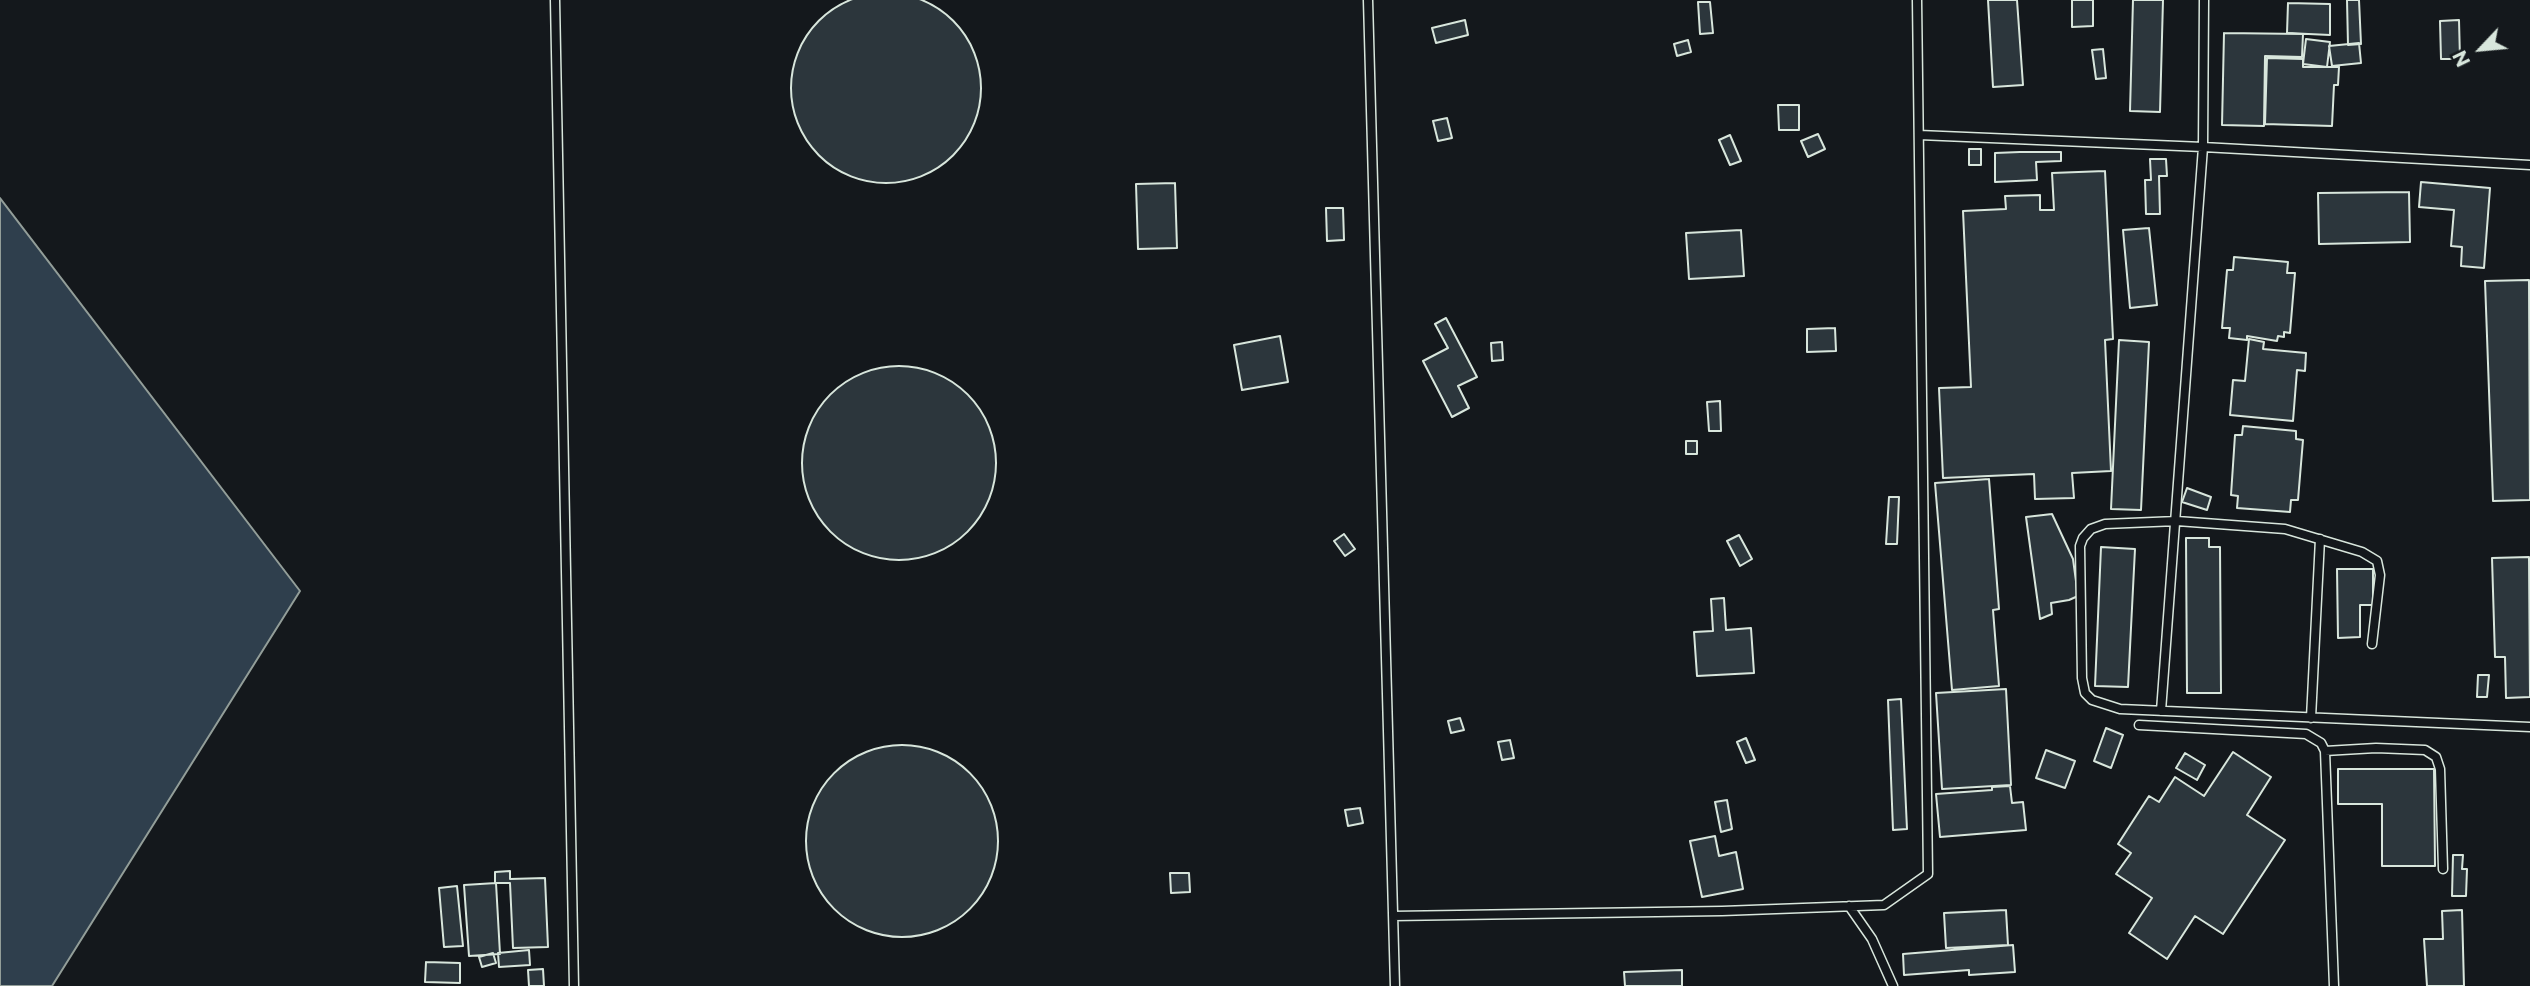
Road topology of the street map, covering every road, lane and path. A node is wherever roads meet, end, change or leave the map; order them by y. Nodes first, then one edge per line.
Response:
1 (555, 0) edge
2 (1368, 0) edge
3 (1917, 0) edge
4 (2204, 0) edge
5 (1919, 135) junction
6 (2203, 147) junction
7 (2530, 165) edge
8 (2177, 521) junction
9 (2320, 540) junction
10 (2372, 643) dead end
11 (2161, 711) junction
12 (2311, 718) junction
13 (2139, 725) dead end
14 (2530, 727) edge
15 (2325, 751) junction
16 (2443, 869) dead end
17 (1849, 906) junction
18 (1393, 916) junction
19 (574, 986) edge
20 (1395, 986) edge
21 (1893, 986) edge
22 (2334, 986) edge

1 - 19 lane
2 - 18 lane
3 - 5 lane
4 - 6 lane
5 - 6 lane
5 - 17 lane
6 - 7 lane
6 - 8 lane
8 - 9 lane
8 - 11 lane
8 - 11 lane
9 - 10 lane
9 - 12 lane
11 - 12 lane
12 - 14 lane
13 - 15 lane
15 - 16 lane
15 - 22 lane
17 - 18 lane
17 - 21 lane
18 - 20 lane

